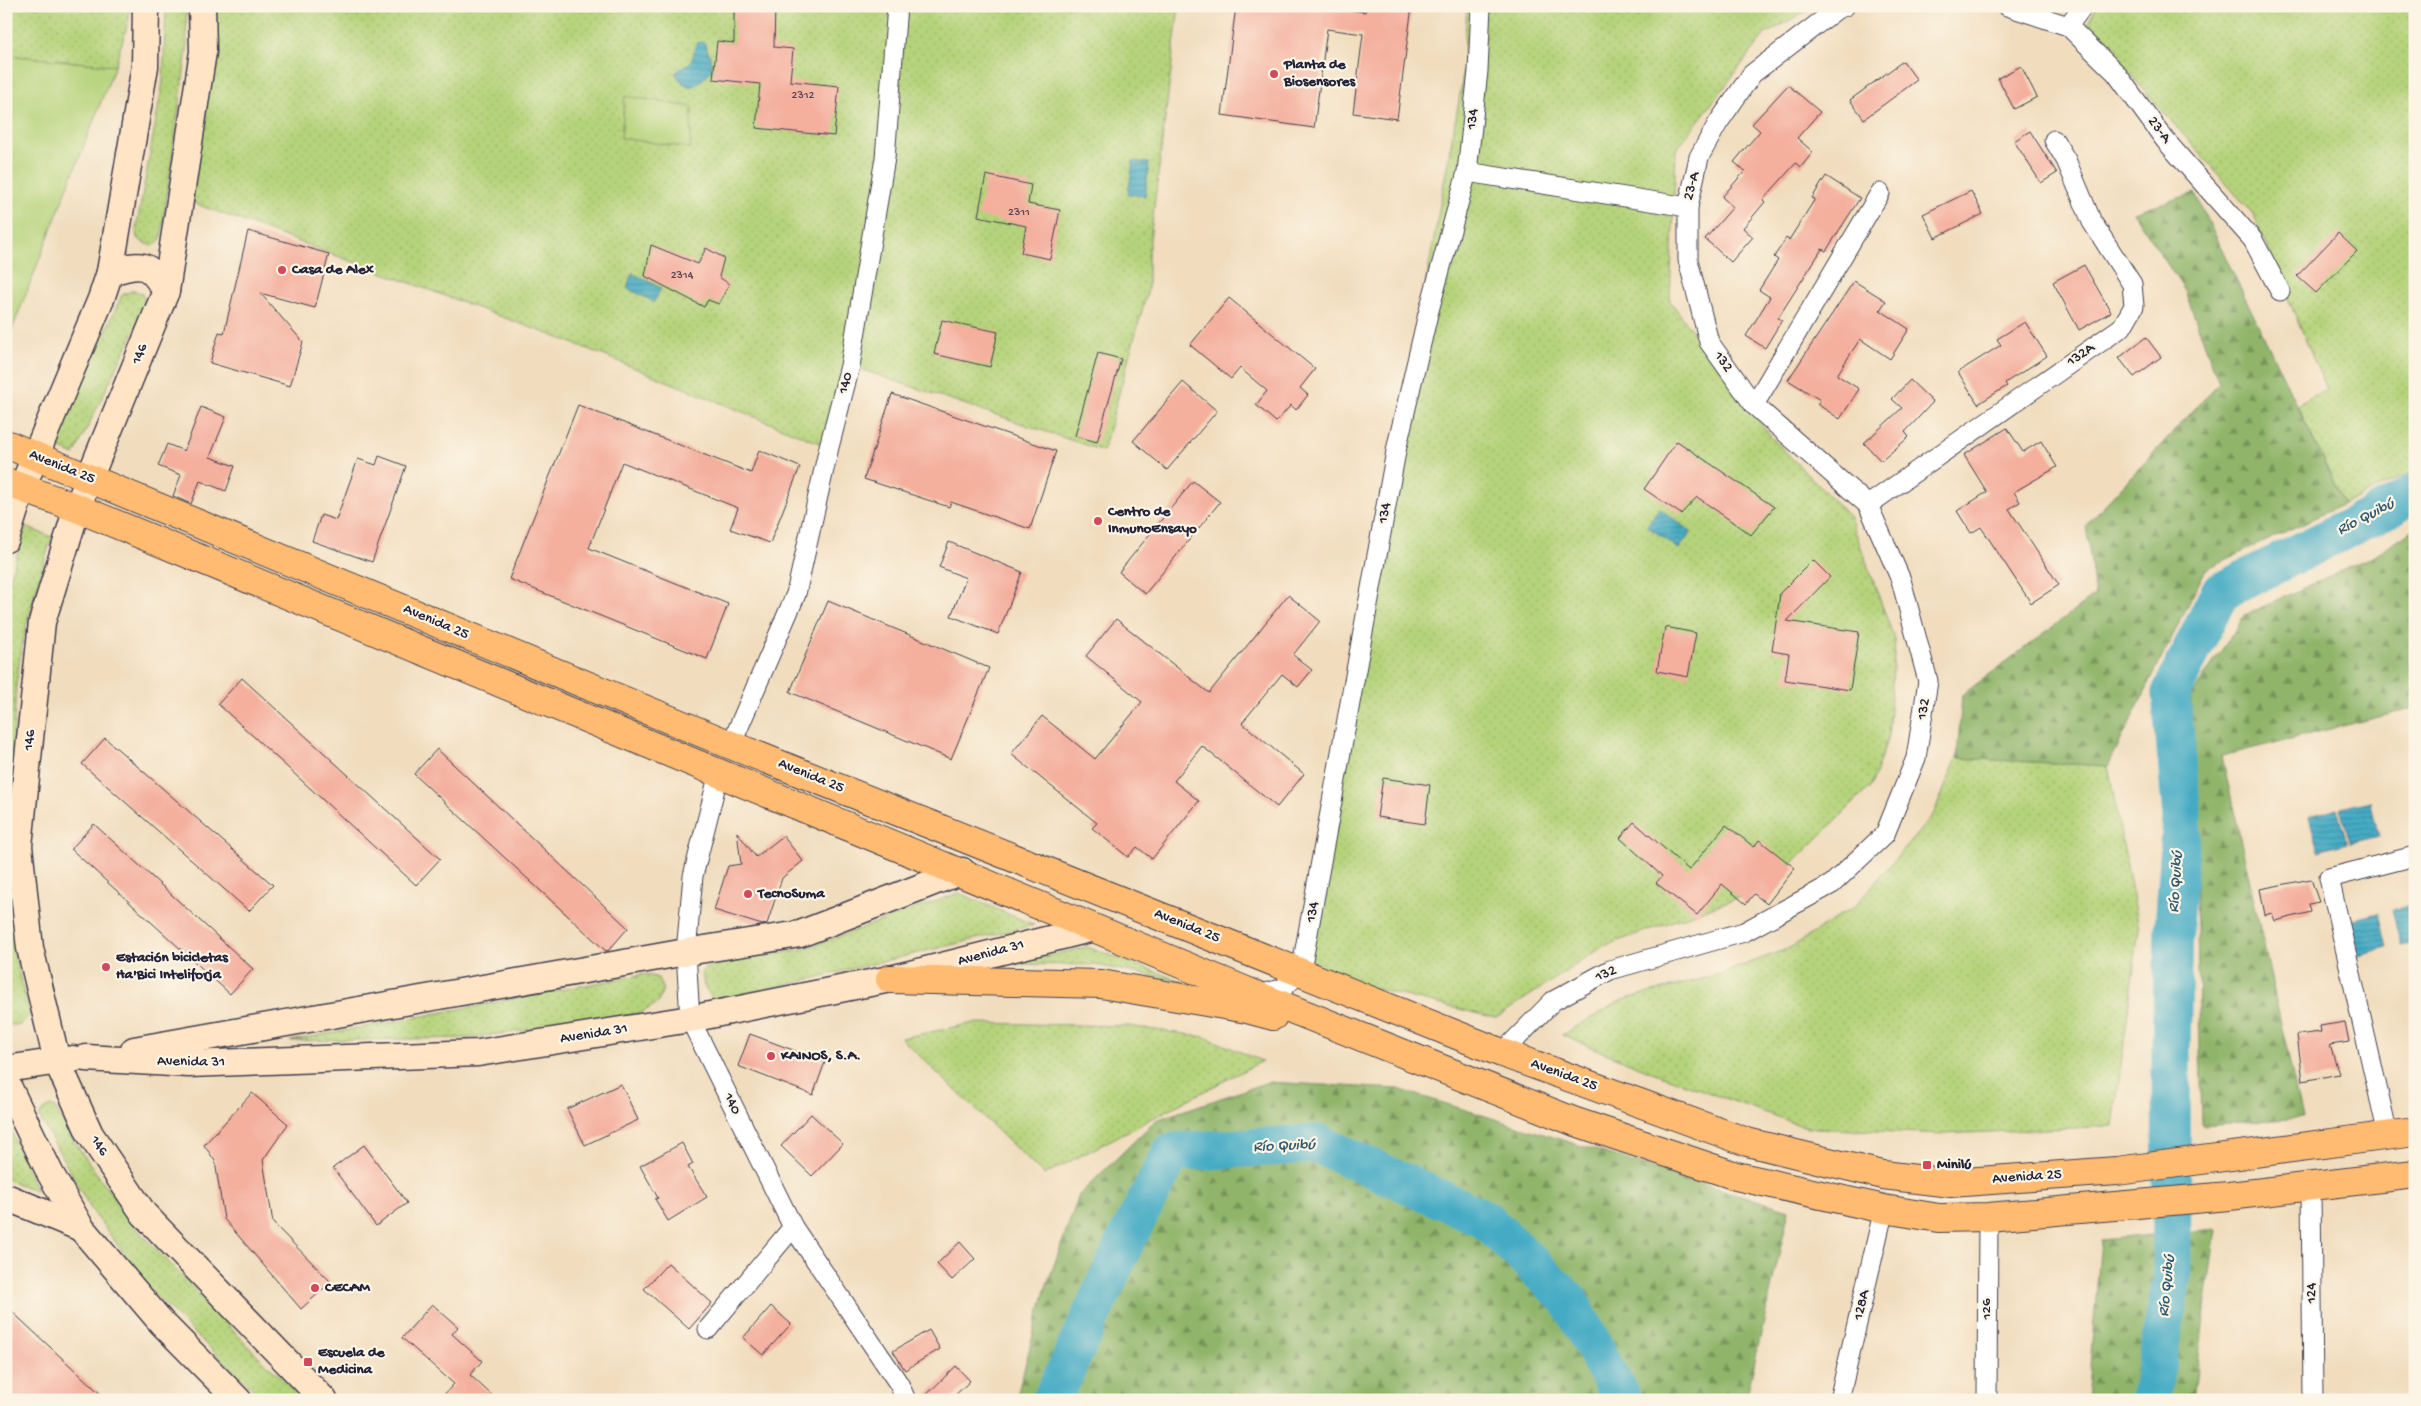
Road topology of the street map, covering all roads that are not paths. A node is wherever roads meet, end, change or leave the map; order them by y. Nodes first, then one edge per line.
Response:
1 (146, 6) edge
2 (202, 6) edge
3 (897, 6) edge
4 (1481, 6) edge
5 (1845, 6) edge
6 (2007, 6) edge
7 (2083, 6) edge
8 (2068, 26) junction
9 (2054, 140) dead end
10 (1467, 172) junction
11 (1880, 193) dead end
12 (1688, 207) junction
13 (110, 272) junction
14 (166, 291) junction
15 (2280, 291) dead end
16 (1754, 404) junction
17 (6, 444) edge
18 (36, 455) junction
19 (89, 477) junction
20 (14, 485) edge
21 (1868, 505) junction
22 (76, 508) junction
23 (6, 539) edge
24 (731, 745) junction
25 (27, 773) junction
26 (719, 773) junction
27 (6, 792) edge
28 (2415, 856) edge
29 (1025, 861) junction
30 (962, 872) junction
31 (1094, 928) junction
32 (686, 952) junction
33 (1301, 971) junction
34 (890, 979) junction
35 (1256, 995) junction
36 (690, 1019) junction
37 (1502, 1052) junction
38 (1413, 1056) junction
39 (86, 1058) junction
40 (57, 1061) junction
41 (6, 1069) edge
42 (6, 1082) edge
43 (2415, 1132) edge
44 (2388, 1135) junction
45 (2415, 1174) edge
46 (2311, 1186) junction
47 (6, 1197) edge
48 (1884, 1209) junction
49 (1988, 1217) junction
50 (793, 1226) junction
51 (82, 1228) junction
52 (708, 1329) dead end
53 (238, 1400) edge
54 (324, 1400) edge
55 (906, 1400) edge
56 (1839, 1400) edge
57 (1987, 1400) edge
58 (2314, 1400) edge

1 - 13 main road
2 - 14 main road, 146
3 - 24 street, 140
4 - 10 street, 134
5 - 12 street, 23-A
6 - 8 street, 23-A
7 - 8 street
8 - 15 street, 23-A
9 - 21 street, 132A
10 - 12 street, 23-A
10 - 33 street, 134
11 - 16 street
12 - 16 street, 132
13 - 14 main road
13 - 18 main road
14 - 19 main road, 146
16 - 21 street, 132
17 - 18 main road, Avenida 25
18 - 19 main road, Avenida 25
18 - 20 main road
19 - 22 main road, 146
19 - 24 main road, Avenida 25
20 - 22 main road
20 - 23 main road
21 - 37 street, 132
22 - 25 main road, 146
22 - 26 main road
24 - 29 main road, Avenida 25
25 - 27 main road
25 - 40 main road, 146
26 - 30 main road
26 - 32 street, 140
28 - 44 street
29 - 30 main road
29 - 33 main road, Avenida 25
30 - 31 main road
30 - 32 main road, Avenida 31
31 - 34 main road, Avenida 31
31 - 35 main road
32 - 36 street, 140
32 - 39 main road, Avenida 31
33 - 35 street
33 - 37 main road, Avenida 25
34 - 36 main road, Avenida 31
34 - 38 main road
35 - 38 main road
36 - 39 main road, Avenida 31
36 - 50 street, 140
37 - 44 main road, Avenida 25
38 - 48 main road
39 - 40 main road, Avenida 31
40 - 41 main road, Avenida 31
40 - 54 main road, 146
42 - 51 main road
43 - 44 main road, Avenida 25
45 - 46 main road
46 - 49 main road
46 - 58 street, 124
47 - 51 main road
48 - 49 main road
48 - 56 street, 128A
49 - 57 street, 126
50 - 52 street
50 - 55 street, 140
51 - 53 main road

